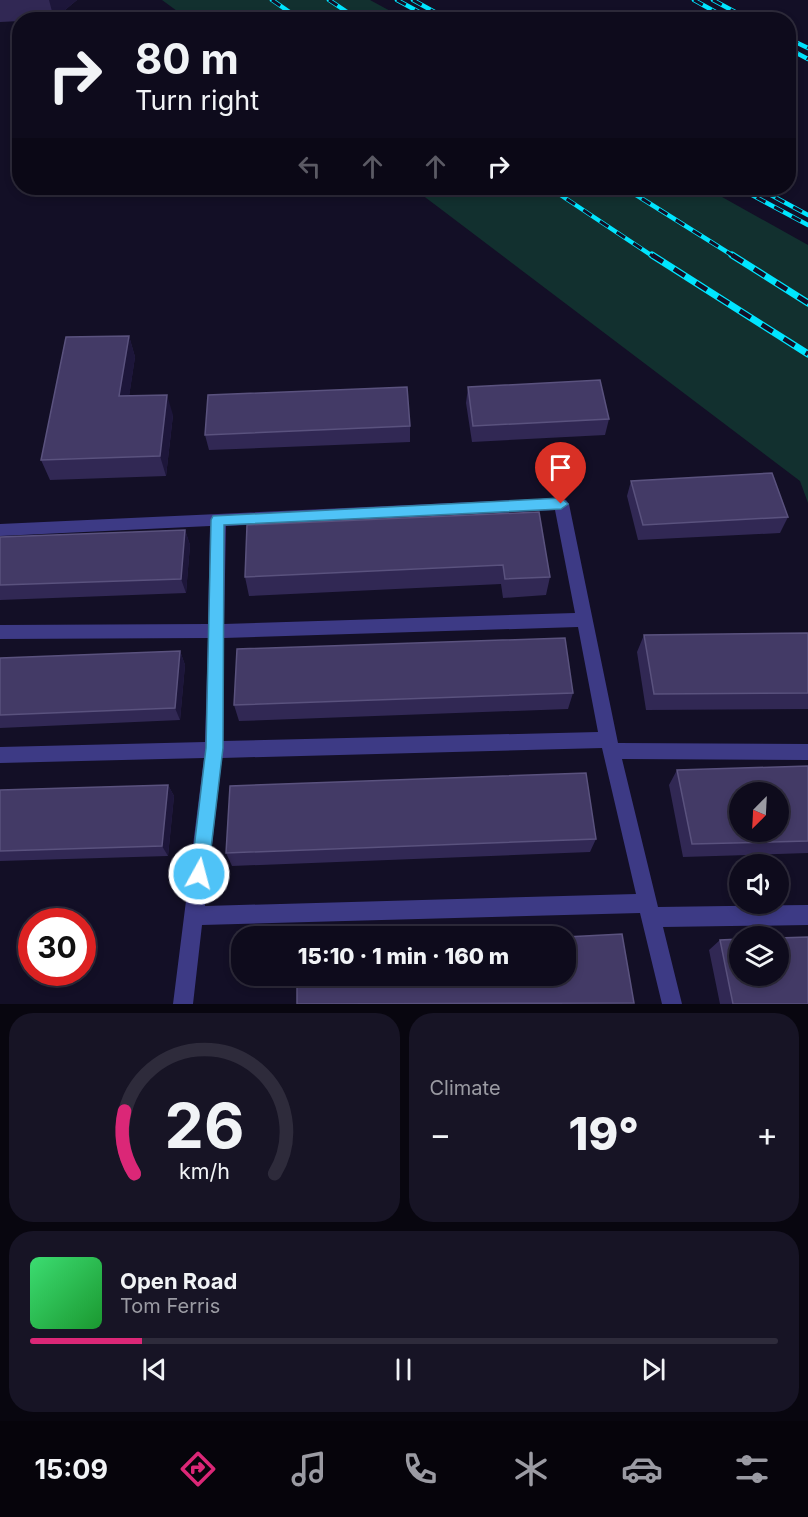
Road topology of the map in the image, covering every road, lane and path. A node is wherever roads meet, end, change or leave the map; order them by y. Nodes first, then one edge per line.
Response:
1 (218, 520) junction
2 (0, 530) edge
3 (585, 620) junction
4 (216, 631) junction
5 (0, 632) edge
6 (610, 746) junction
7 (214, 748) junction
8 (808, 752) edge
9 (0, 755) edge
10 (650, 910) junction
11 (808, 915) edge
12 (194, 916) junction
13 (183, 1004) edge
14 (672, 1004) edge

1 - 2 street
1 - 3 street
1 - 4 street
3 - 4 street
3 - 6 street
4 - 5 street
4 - 7 street
6 - 7 street
6 - 8 street
6 - 10 street
7 - 9 street
7 - 12 street
10 - 11 street
10 - 12 street
10 - 14 street
12 - 13 street

